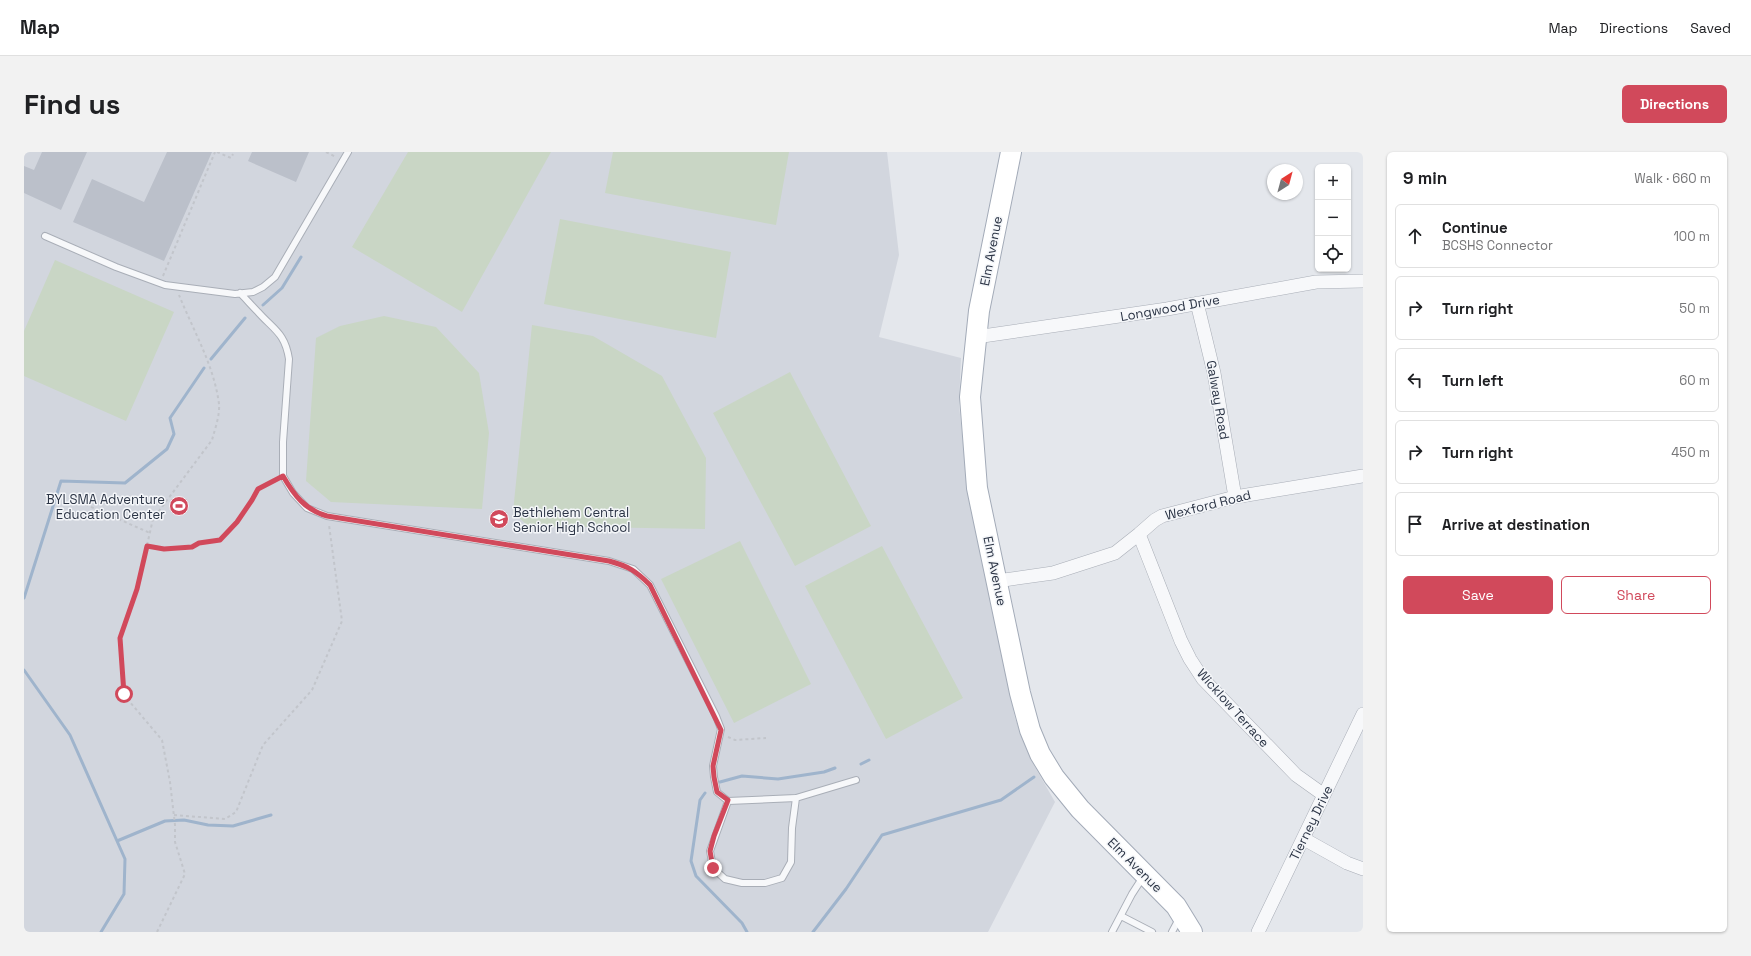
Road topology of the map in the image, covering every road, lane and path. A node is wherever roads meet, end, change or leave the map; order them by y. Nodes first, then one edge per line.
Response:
1 (216, 152) edge
2 (326, 152) edge
3 (348, 152) edge
4 (1011, 152) edge
5 (233, 154) dead end
6 (343, 160) junction
7 (45, 236) dead end
8 (1363, 281) edge
9 (160, 283) junction
10 (176, 286) junction
11 (240, 293) junction
12 (1197, 303) junction
13 (976, 337) junction
14 (283, 476) junction
15 (1363, 476) edge
16 (1235, 497) junction
17 (80, 502) dead end
18 (327, 516) junction
19 (150, 533) junction
20 (1139, 534) junction
21 (147, 546) junction
22 (997, 581) junction
23 (1363, 714) edge
24 (721, 735) junction
25 (766, 738) dead end
26 (856, 780) dead end
27 (1324, 795) junction
28 (796, 798) junction
29 (728, 800) junction
30 (174, 816) junction
31 (1304, 840) junction
32 (1363, 869) edge
33 (1145, 874) junction
34 (1181, 914) junction
35 (1120, 916) junction
36 (157, 932) edge
37 (1112, 932) edge
38 (1152, 932) edge
39 (1172, 932) edge
40 (1192, 932) edge
41 (1258, 932) edge

1 - 5 path
1 - 9 path
2 - 6 path
3 - 6 lane
4 - 13 main road, Elm Avenue
6 - 11 lane
7 - 9 lane
8 - 12 street, Longwood Drive
9 - 10 lane
10 - 11 lane
10 - 19 path
11 - 14 lane
12 - 13 street, Longwood Drive
12 - 16 street, Galway Road
13 - 22 main road, Elm Avenue
14 - 18 lane
14 - 21 path
15 - 16 street, Wexford Road
16 - 20 street, Wexford Road
17 - 19 path
18 - 24 lane
18 - 30 path
19 - 21 path
20 - 22 street, Wexford Road
20 - 27 street, Wicklow Terrace
21 - 30 path
22 - 33 main road, Elm Avenue
23 - 27 street, Tierney Drive
24 - 25 path
24 - 29 lane
26 - 28 lane
27 - 31 street, Tierney Drive
28 - 29 lane
28 - 29 lane
30 - 36 path
31 - 32 street
31 - 41 street, Tierney Drive
33 - 34 main road, Elm Avenue
33 - 35 lane
34 - 39 lane
34 - 40 main road, Elm Avenue
35 - 37 lane
35 - 38 lane

